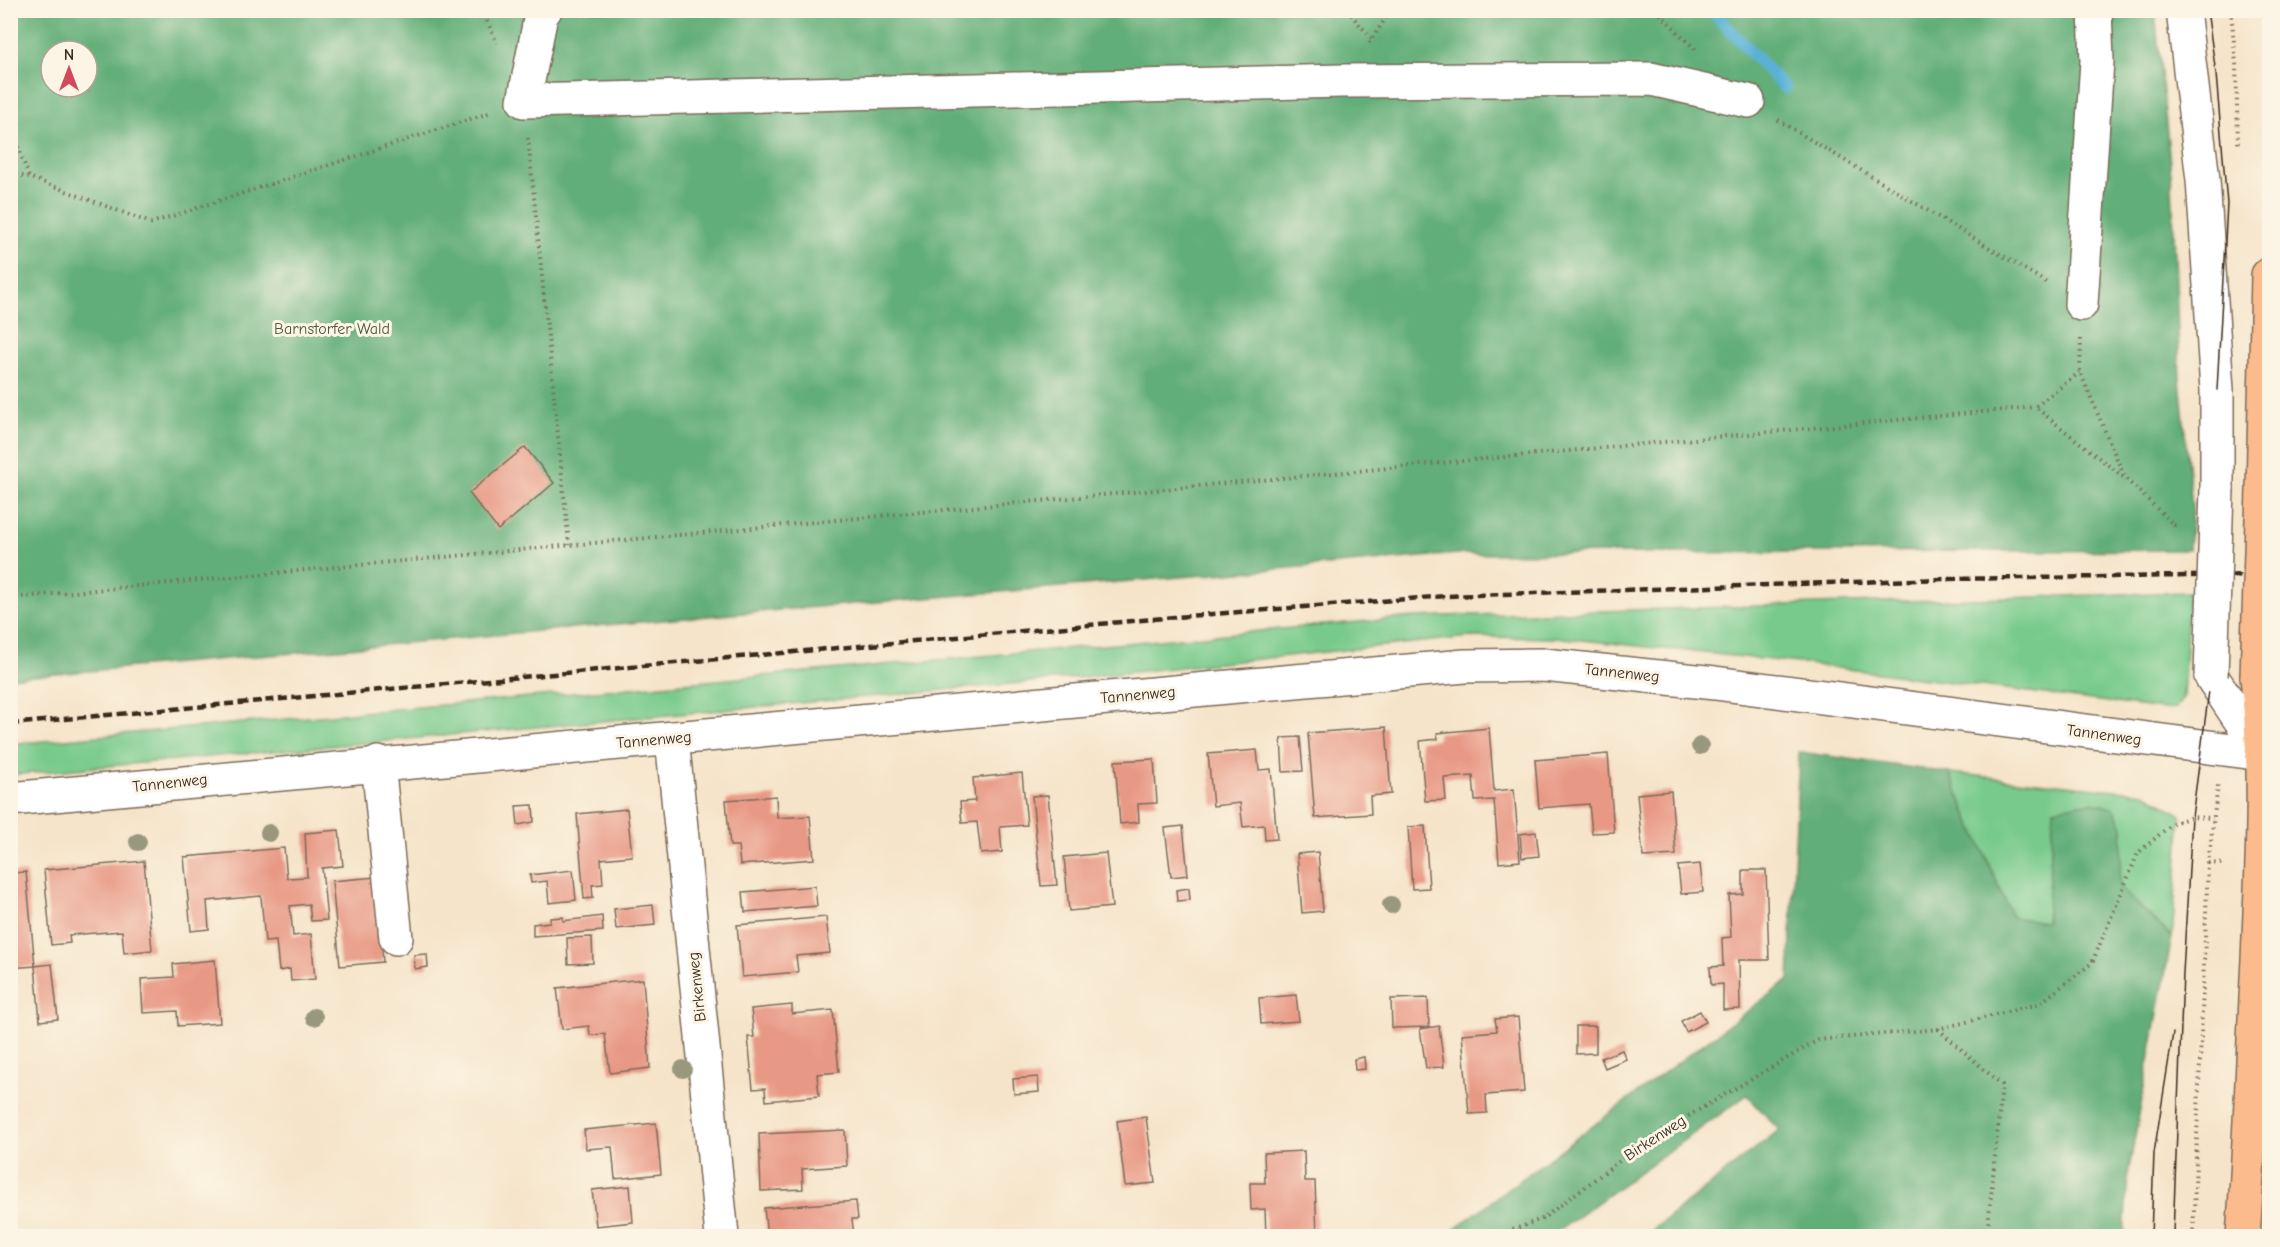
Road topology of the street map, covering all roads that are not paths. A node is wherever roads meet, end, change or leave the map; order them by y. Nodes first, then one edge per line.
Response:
1 (545, 10) edge
2 (2095, 10) edge
3 (2183, 10) edge
4 (1748, 101) road end
5 (2268, 275) dead end
6 (2081, 304) road end
7 (672, 738) junction
8 (2263, 754) junction
9 (378, 763) junction
10 (10, 799) edge
11 (396, 938) dead end
12 (2259, 1170) edge
13 (722, 1236) edge
14 (2243, 1236) edge

1 - 4 street
2 - 6 street
3 - 8 street, bridge
5 - 8 main road, bridge
7 - 8 street, Tannenweg
7 - 9 street, Tannenweg
7 - 13 street, Birkenweg
8 - 12 main road
9 - 10 street, Tannenweg
9 - 11 street
12 - 14 main road

